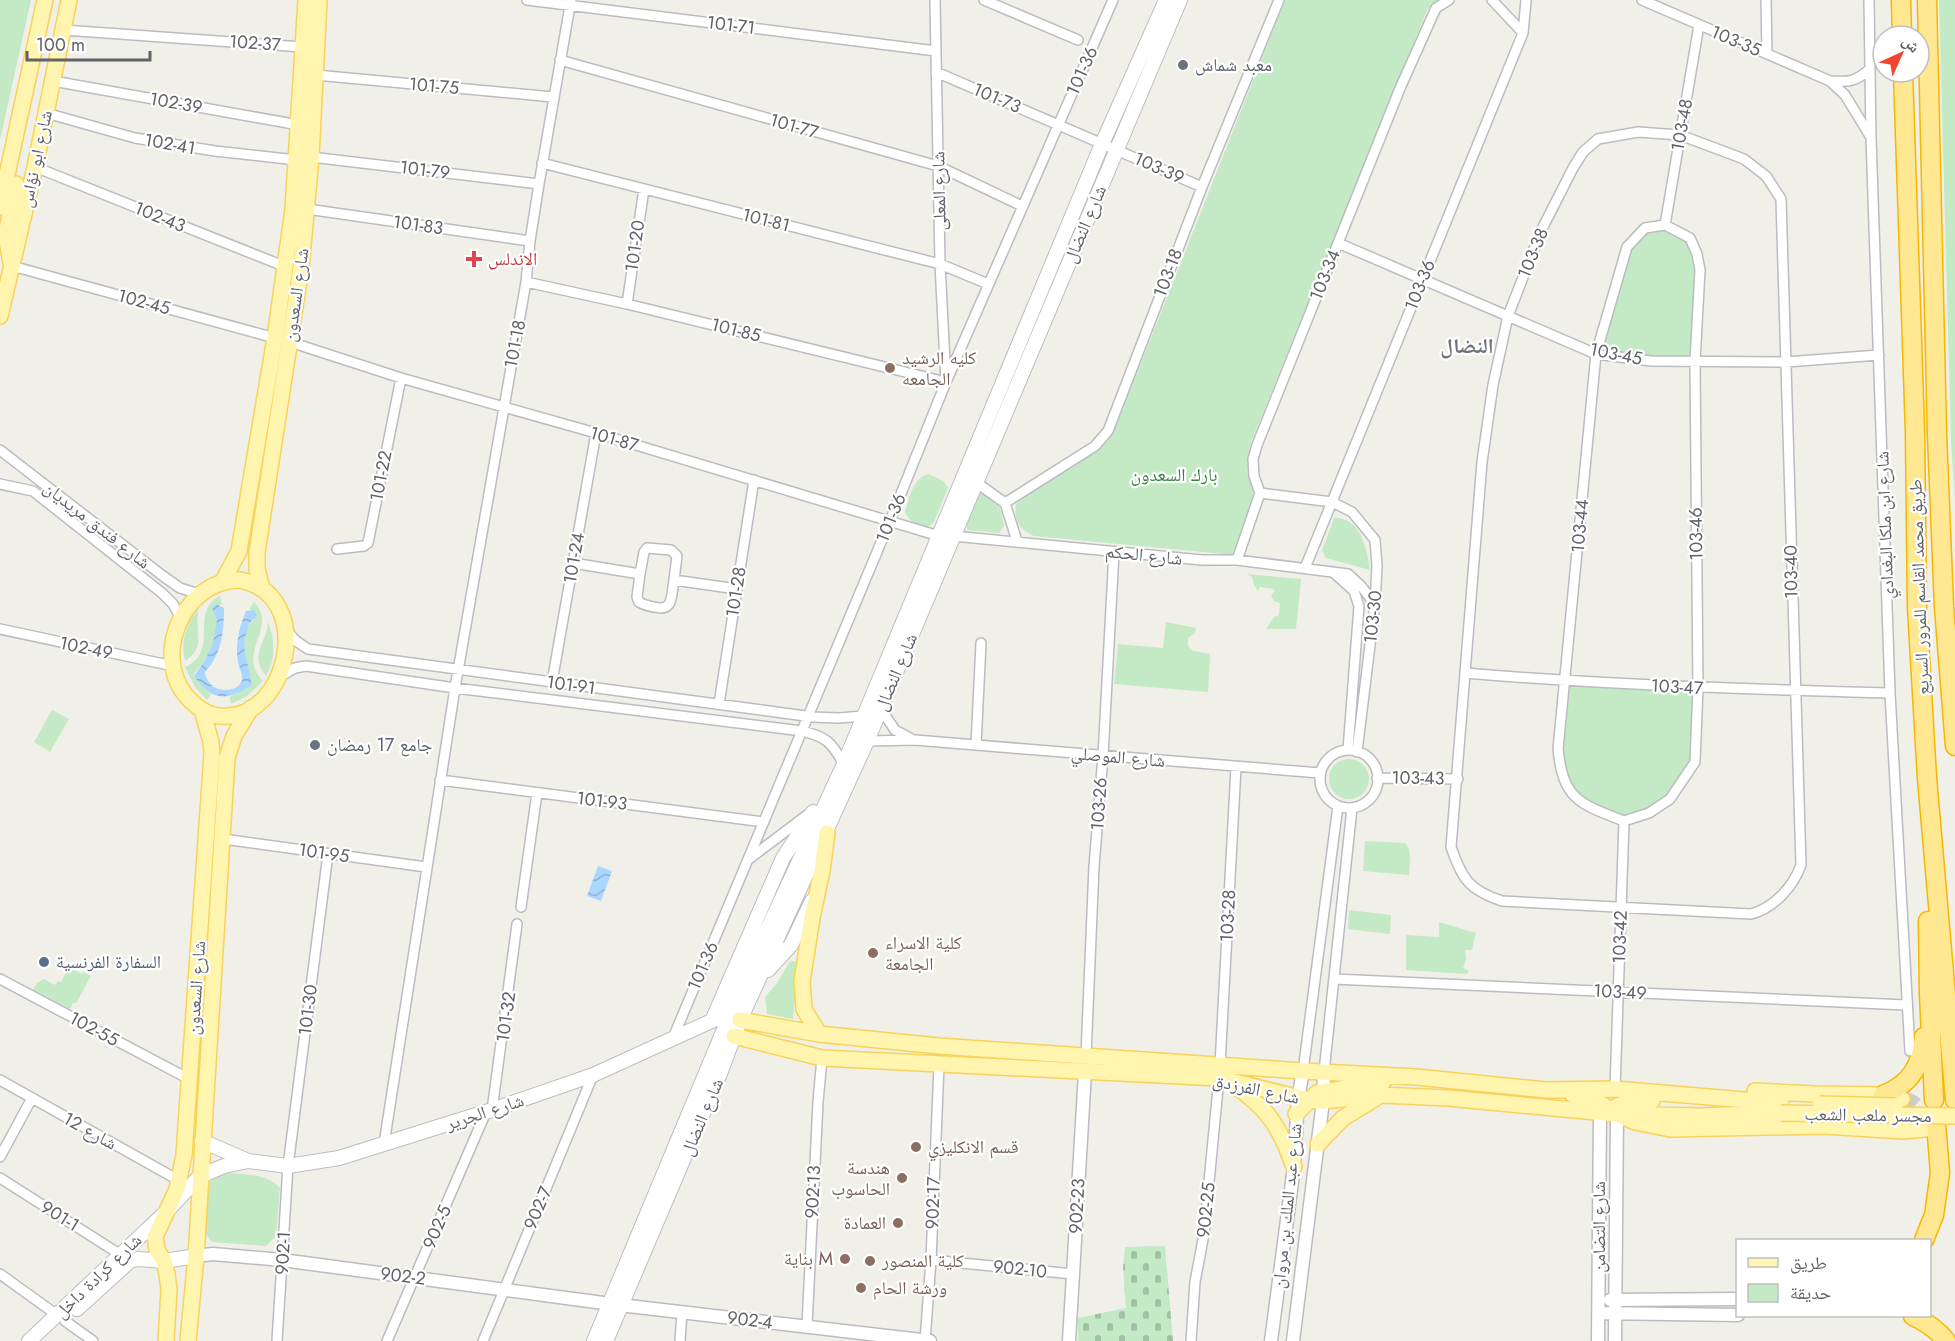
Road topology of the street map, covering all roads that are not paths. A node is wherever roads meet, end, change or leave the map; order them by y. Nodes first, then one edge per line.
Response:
1 (45, 0) edge
2 (69, 0) edge
3 (306, 0) edge
4 (319, 0) edge
5 (527, 0) edge
6 (935, 0) edge
7 (984, 0) edge
8 (1113, 0) edge
9 (1166, 0) edge
10 (1180, 0) edge
11 (1279, 0) edge
12 (1449, 0) edge
13 (1492, 0) edge
14 (1526, 0) edge
15 (1642, 0) edge
16 (1766, 0) edge
17 (1869, 0) edge
18 (1901, 0) edge
19 (1927, 0) edge
20 (571, 2) edge
21 (1902, 24) edge
22 (1699, 25) junction
23 (64, 30) junction
24 (1523, 33) junction
25 (1078, 40) dead end
26 (302, 47) junction
27 (936, 51) junction
28 (1767, 54) junction
29 (560, 60) junction
30 (1870, 69) junction
31 (936, 72) junction
32 (315, 75) junction
33 (53, 81) junction
34 (1830, 81) junction
35 (1903, 84) edge
36 (554, 97) junction
37 (46, 113) junction
38 (1058, 124) junction
39 (299, 125) junction
40 (1680, 135) junction
41 (1871, 138) junction
42 (1102, 144) junction
43 (1116, 149) junction
44 (303, 159) junction
45 (542, 163) junction
46 (938, 166) junction
47 (34, 167) junction
48 (8, 174) junction
49 (539, 184) junction
50 (1202, 187) junction
51 (644, 189) junction
52 (1022, 206) junction
53 (0, 207) edge
54 (307, 209) junction
55 (1665, 225) junction
56 (530, 241) junction
57 (1338, 243) junction
58 (940, 264) junction
59 (12, 266) junction
60 (286, 267) junction
61 (1422, 280) junction
62 (526, 282) junction
63 (988, 284) junction
64 (627, 304) junction
65 (0, 316) edge
66 (1508, 316) junction
67 (283, 340) junction
68 (1596, 354) junction
69 (1879, 355) junction
70 (1695, 361) junction
71 (1786, 362) junction
72 (400, 378) junction
73 (946, 382) junction
74 (503, 406) junction
75 (596, 433) junction
76 (0, 450) edge
77 (754, 480) junction
78 (40, 481) junction
79 (977, 483) junction
80 (0, 484) edge
81 (33, 491) junction
82 (1260, 493) junction
83 (1332, 502) junction
84 (1005, 503) junction
85 (890, 521) junction
86 (946, 536) junction
87 (1017, 541) junction
88 (337, 549) dead end
89 (1114, 552) junction
90 (137, 556) junction
91 (1237, 560) junction
92 (573, 563) junction
93 (129, 567) junction
94 (1305, 568) junction
95 (1334, 573) junction
96 (640, 574) junction
97 (674, 580) junction
98 (223, 581) junction
99 (262, 588) junction
100 (737, 589) junction
101 (199, 594) junction
102 (1375, 604) junction
103 (181, 619) junction
104 (0, 629) edge
105 (286, 630) junction
106 (981, 644) dead end
107 (173, 666) junction
108 (458, 669) junction
109 (1465, 673) junction
110 (277, 678) junction
111 (1565, 681) junction
112 (552, 682) junction
113 (455, 688) junction
114 (1698, 688) junction
115 (1794, 691) junction
116 (1890, 693) junction
117 (719, 704) junction
118 (251, 708) junction
119 (880, 708) junction
120 (202, 710) junction
121 (808, 716) junction
122 (863, 716) junction
123 (802, 731) junction
124 (915, 740) junction
125 (867, 741) junction
126 (976, 745) junction
127 (1955, 746) edge
128 (1352, 751) junction
129 (1103, 756) junction
130 (844, 764) junction
131 (1236, 767) junction
132 (1320, 773) junction
133 (1377, 778) junction
134 (1927, 778) junction
135 (1458, 779) junction
136 (440, 780) junction
137 (537, 793) junction
138 (828, 798) junction
139 (1338, 806) junction
140 (1352, 808) junction
141 (814, 810) junction
142 (1624, 821) junction
143 (764, 822) junction
144 (827, 832) junction
145 (223, 839) junction
146 (328, 854) junction
147 (747, 861) junction
148 (426, 867) junction
149 (817, 890) junction
150 (520, 907) dead end
151 (1621, 908) junction
152 (517, 924) dead end
153 (754, 925) junction
154 (767, 931) junction
155 (762, 975) junction
156 (0, 979) edge
157 (1334, 979) junction
158 (1618, 992) junction
159 (1929, 993) junction
160 (1906, 1005) junction
161 (712, 1021) junction
162 (732, 1026) junction
163 (819, 1034) junction
164 (673, 1038) junction
165 (1910, 1051) dead end
166 (1086, 1056) junction
167 (822, 1058) junction
168 (939, 1065) junction
169 (1303, 1071) junction
170 (1085, 1072) junction
171 (1324, 1072) junction
172 (1221, 1074) junction
173 (593, 1075) junction
174 (1416, 1077) junction
175 (189, 1079) junction
176 (0, 1080) edge
177 (1546, 1090) junction
178 (1618, 1090) junction
179 (1382, 1095) junction
180 (1883, 1095) junction
181 (32, 1098) junction
182 (1902, 1099) tunnel mouth
183 (1934, 1100) dead end
184 (1955, 1100) edge
185 (1310, 1101) junction
186 (1955, 1107) edge
187 (1781, 1108) junction
188 (489, 1111) junction
189 (1609, 1112) junction
190 (1955, 1116) edge
191 (1936, 1126) joint
192 (202, 1141) junction
193 (384, 1144) junction
194 (1318, 1144) junction
195 (0, 1157) edge
196 (248, 1161) junction
197 (288, 1166) junction
198 (1294, 1167) junction
199 (200, 1176) junction
200 (0, 1178) edge
201 (180, 1181) junction
202 (167, 1211) junction
203 (1924, 1239) edge
204 (121, 1255) junction
205 (196, 1256) junction
206 (282, 1260) junction
207 (931, 1260) junction
208 (164, 1261) junction
209 (0, 1274) edge
210 (1073, 1274) junction
211 (415, 1278) junction
212 (504, 1289) junction
213 (1598, 1299) junction
214 (1736, 1299) edge
215 (1616, 1300) junction
216 (616, 1304) junction
217 (682, 1312) junction
218 (1598, 1313) junction
219 (1616, 1313) junction
220 (1736, 1315) edge
221 (1274, 1317) junction
222 (1915, 1317) edge
223 (61, 1318) junction
224 (1296, 1320) junction
225 (807, 1326) junction
226 (29, 1341) edge
227 (43, 1341) edge
228 (93, 1341) edge
229 (166, 1341) edge
230 (188, 1341) edge
231 (278, 1341) edge
232 (387, 1341) edge
233 (483, 1341) edge
234 (594, 1341) edge
235 (606, 1341) edge
236 (680, 1341) edge
237 (927, 1341) edge
238 (1069, 1341) edge
239 (1191, 1341) edge
240 (1271, 1341) edge
241 (1293, 1341) edge
242 (1598, 1341) edge
243 (1615, 1341) edge
244 (1946, 1341) edge

1 - 48 main road, شارع ابو نؤاس
2 - 23 main road, شارع ابو نؤاس
3 - 26 main road, شارع السعدون
4 - 32 main road, شارع السعدون
5 - 20 street, 101-71
6 - 27 street, شارع المعلى
7 - 25 street
8 - 38 street, 101-36
9 - 42 main road, شارع النضال
10 - 43 main road, شارع النضال
11 - 50 street, 103-18
12 - 57 street, 103-34
13 - 24 street
14 - 24 street, 103-36
15 - 22 street, 103-35
16 - 28 street
17 - 30 street, شارع ابن ملكا البغدادي
18 - 21 highway
19 - 127 highway, طريق محمد القاسم للمرور السريع
20 - 27 street, 101-71
20 - 29 street, 101-18
22 - 28 street, 103-35
22 - 40 street, 103-48
23 - 26 street, 102-37
23 - 33 main road, شارع ابو نؤاس
24 - 61 street, 103-36
26 - 39 main road, شارع السعدون
27 - 31 street, شارع المعلى
28 - 34 street, 103-35
29 - 36 street, 101-18
29 - 46 street, 101-77
30 - 34 street, 103-35
30 - 41 street, شارع ابن ملكا البغدادي
31 - 38 street, 101-73
31 - 46 street, شارع المعلى
32 - 36 street, 101-75
32 - 44 main road, شارع السعدون
33 - 37 main road, شارع ابو نؤاس
33 - 39 street, 102-39
34 - 41 street, 103-35
35 - 134 highway, طريق محمد القاسم للمرور السريع
36 - 45 street, 101-18
37 - 44 street, 102-41
37 - 47 main road, شارع ابو نؤاس
38 - 42 street, 101-73
38 - 52 street, 101-36
39 - 44 main road, شارع السعدون
40 - 55 street, 103-48
40 - 66 street, 103-38
40 - 71 street, 103-40
41 - 69 street, شارع ابن ملكا البغدادي
42 - 43 street, 103-39
42 - 86 main road, شارع النضال
43 - 50 street, 103-39
43 - 79 main road, شارع النضال
44 - 49 street, 101-79
44 - 54 main road, شارع السعدون
44 - 60 main road, شارع السعدون
45 - 49 street, 101-18
45 - 51 street, 101-81
46 - 52 street, 101-77
46 - 58 street, شارع المعلى
47 - 59 main road, شارع ابو نؤاس
47 - 60 street, 102-43
48 - 53 main road, شارع ابو نؤاس
48 - 59 main road
49 - 56 street, 101-18
50 - 84 street, 103-18
51 - 58 street, 101-81
51 - 64 street, 101-20
52 - 63 street, 101-36
54 - 56 street, 101-83
54 - 67 main road, شارع السعدون
55 - 68 street, 103-44
55 - 70 street, 103-46
56 - 62 street, 101-18
57 - 61 street, 103-45
57 - 82 street, 103-34
58 - 63 street, 101-81
58 - 73 street, شارع المعلى
59 - 65 main road, شارع ابو نؤاس
59 - 67 street, 102-45
60 - 67 main road, شارع السعدون
61 - 66 street, 103-45
61 - 83 street, 103-36
62 - 64 street, 101-85
62 - 74 street, 101-18
63 - 73 street, 101-36
64 - 73 street, 101-85
66 - 68 street, 103-45
66 - 109 street, 103-38
67 - 72 street, 101-87
67 - 98 main road, شارع السعدون
67 - 99 main road, شارع السعدون
68 - 70 street, 103-45
68 - 111 street, 103-44
69 - 71 street, 103-45
69 - 116 street, شارع ابن ملكا البغدادي
70 - 71 street, 103-45
70 - 114 street, 103-46
71 - 115 street, 103-40
72 - 74 street, 101-87
72 - 88 street, 101-22
73 - 85 street, 101-36
74 - 75 street, 101-87
74 - 108 street, 101-18
75 - 77 street, 101-87
75 - 92 street, 101-24
76 - 78 street, شارع فندق مريديان
77 - 85 street, 101-87
77 - 100 street, 101-28
78 - 81 street
78 - 90 street, شارع فندق مريديان
79 - 84 street
79 - 86 main road, شارع النضال
80 - 81 street
81 - 93 street
82 - 83 street
82 - 91 street
83 - 94 street, 103-36
83 - 102 street, 103-30
84 - 87 street
85 - 86 street, 101-87
85 - 121 street, 101-36
86 - 87 street, شارع الحكم
86 - 119 main road, شارع النضال
86 - 122 main road, شارع النضال
87 - 89 street, شارع الحكم
89 - 91 street, شارع الحكم
89 - 129 street, 103-26
90 - 93 street
90 - 101 street, شارع فندق مريديان
91 - 94 street, شارع الحكم
92 - 96 street
92 - 112 street, 101-24
93 - 103 street
94 - 95 street, شارع الحكم
95 - 102 street, شارع الحكم
95 - 128 street, 103-30
96 - 97 street
96 - 97 street
97 - 100 street
98 - 99 main road
98 - 101 main road
99 - 105 main road
100 - 117 street, 101-28
101 - 103 main road
102 - 128 street, 103-30
103 - 107 main road
104 - 107 street, 102-49
105 - 108 street, 101-91
105 - 110 main road
106 - 126 street
107 - 120 main road
108 - 112 street, 101-91
108 - 113 street, 101-18
109 - 111 street, 103-47
109 - 135 street, 103-38
110 - 113 street, 101-91
110 - 118 main road
111 - 114 street, 103-47
111 - 142 street, 103-44
112 - 117 street, 101-91
113 - 123 street, 101-91
113 - 136 street, 101-18
114 - 115 street, 103-47
114 - 142 street, 103-46
115 - 116 street, 103-47
115 - 151 street, 103-40
116 - 160 street, شارع ابن ملكا البغدادي
117 - 121 street, 101-91
118 - 120 main road
118 - 145 main road, شارع السعدون
119 - 124 street, شارع الموصلي
119 - 125 main road, شارع النضال
120 - 175 main road, شارع السعدون
121 - 122 street, 101-91
121 - 123 street, 101-36
122 - 130 main road, شارع النضال
123 - 130 street, 101-91
123 - 143 street, 101-36
124 - 125 street, شارع الموصلي
124 - 126 street, شارع الموصلي
125 - 144 main road, شارع النضال
126 - 129 street, شارع الموصلي
128 - 132 street
128 - 133 street
129 - 131 street, شارع الموصلي
129 - 166 street, 103-26
130 - 138 main road, شارع النضال
131 - 132 street, شارع الموصلي
131 - 172 street, 103-28
132 - 139 street
133 - 135 street, 103-43
133 - 140 street
134 - 159 highway
134 - 184 highway, طريق محمد القاسم للمرور السريع
135 - 151 street, 103-40
136 - 137 street, 101-93
136 - 148 street, 101-18
137 - 143 street, 101-93
137 - 150 street
138 - 141 main road
138 - 154 main road, شارع النضال
139 - 140 street
139 - 169 street
140 - 157 street
141 - 147 street
141 - 153 main road
142 - 151 street, 103-42
143 - 147 street, 101-36
144 - 149 main road
144 - 155 main road, شارع النضال
145 - 146 street, 101-95
145 - 192 main road, شارع السعدون
146 - 148 street, 101-95
146 - 197 street, 101-30
147 - 164 street, 101-36
148 - 193 street, 101-18
149 - 155 main road
149 - 163 main road
151 - 158 street, 103-42
152 - 188 street, 101-32
153 - 154 main road
153 - 161 main road
154 - 162 main road, شارع النضال
155 - 162 main road, شارع النضال
156 - 175 street, 102-55
157 - 158 street, 103-49
157 - 171 street
158 - 160 street, 103-49
158 - 178 street, 103-42
159 - 180 highway
159 - 183 highway
160 - 165 street, شارع ابن ملكا البغدادي
161 - 162 main road, شارع الجرير
161 - 164 main road, شارع الجرير
162 - 163 main road, شارع الفرزدق
162 - 167 main road, شارع الفرزدق
162 - 216 main road, شارع النضال
163 - 166 main road, شارع الفرزدق
164 - 173 main road, شارع الجرير
166 - 172 main road, شارع الفرزدق
167 - 168 main road, شارع الفرزدق
167 - 225 street, 902-13
168 - 170 main road, شارع الفرزدق
168 - 207 street, 902-17
169 - 171 main road, شارع الفرزدق
169 - 172 main road, شارع الفرزدق
169 - 185 street, شارع عبد الملك بن مروان
170 - 172 main road, شارع الفرزدق
170 - 210 street, 902-23
171 - 174 main road, شارع الفرزدق
171 - 185 street, شارع عبد الملك بن مروان
172 - 185 main road, شارع الفرزدق
172 - 198 main road
172 - 239 street, 902-25
173 - 188 main road, شارع الجرير
173 - 212 street, 902-7
174 - 177 main road, شارع الفرزدق
174 - 185 main road
175 - 201 main road, شارع السعدون
176 - 181 street, شارع 12
177 - 178 main road, شارع الفرزدق
177 - 189 main road
178 - 180 main road
178 - 187 main road, شارع الفرزدق
179 - 185 main road, شارع الفرزدق
179 - 189 main road, شارع الفرزدق
179 - 194 main road
180 - 182 main road
181 - 195 street
181 - 201 street, شارع 12
185 - 194 street, شارع عبد الملك بن مروان
185 - 198 street, شارع عبد الملك بن مروان
186 - 187 main road, مجسر ملعب الشعب, bridge
187 - 189 main road, شارع الفرزدق
187 - 190 main road, مجسر ملعب الشعب, bridge
188 - 193 main road, شارع الجرير
188 - 211 street, 902-5
189 - 191 main road
189 - 213 street, شارع التضامن
189 - 215 street, شارع التضامن
191 - 203 highway
192 - 196 main road, شارع الجرير
192 - 199 main road, شارع السعدون
193 - 197 main road, شارع الجرير
194 - 224 street, شارع عبد الملك بن مروان
196 - 197 main road, شارع الجرير
196 - 199 main road, شارع الجرير
197 - 206 street, 902-1
198 - 221 street, شارع عبد الملك بن مروان
199 - 202 main road, شارع الجرير
199 - 205 main road, شارع السعدون
200 - 204 street, 901-1
201 - 202 main road, شارع السعدون
202 - 204 main road, شارع كرادة داخل
202 - 208 main road, شارع السعدون
204 - 223 main road, شارع كرادة داخل
205 - 206 street, 902-2
205 - 208 main road, شارع كرادة داخل
205 - 230 main road, شارع السعدون
206 - 211 street, 902-2
206 - 231 street, 902-1
207 - 210 street, 902-10
207 - 237 street, 902-17
208 - 223 main road, شارع كرادة داخل
208 - 229 main road, شارع السعدون
209 - 223 street
210 - 238 street, 902-23
211 - 212 street, 902-2
211 - 232 street, 902-5
212 - 216 street, 902-2
212 - 233 street, 902-7
213 - 215 street
213 - 218 street, شارع التضامن
214 - 215 street
215 - 219 street, شارع التضامن
216 - 217 street, 902-4
216 - 234 main road, شارع النضال
216 - 235 main road, شارع النضال
217 - 225 street, 902-4
217 - 236 street
218 - 219 street
218 - 242 street, شارع التضامن
219 - 220 street
219 - 243 street, شارع التضامن
221 - 224 street
221 - 240 street, شارع عبد الملك بن مروان
222 - 244 highway
223 - 226 main road, شارع كرادة داخل
223 - 227 main road, شارع كرادة داخل
223 - 228 street
224 - 241 street, شارع عبد الملك بن مروان
225 - 237 street, 902-4

